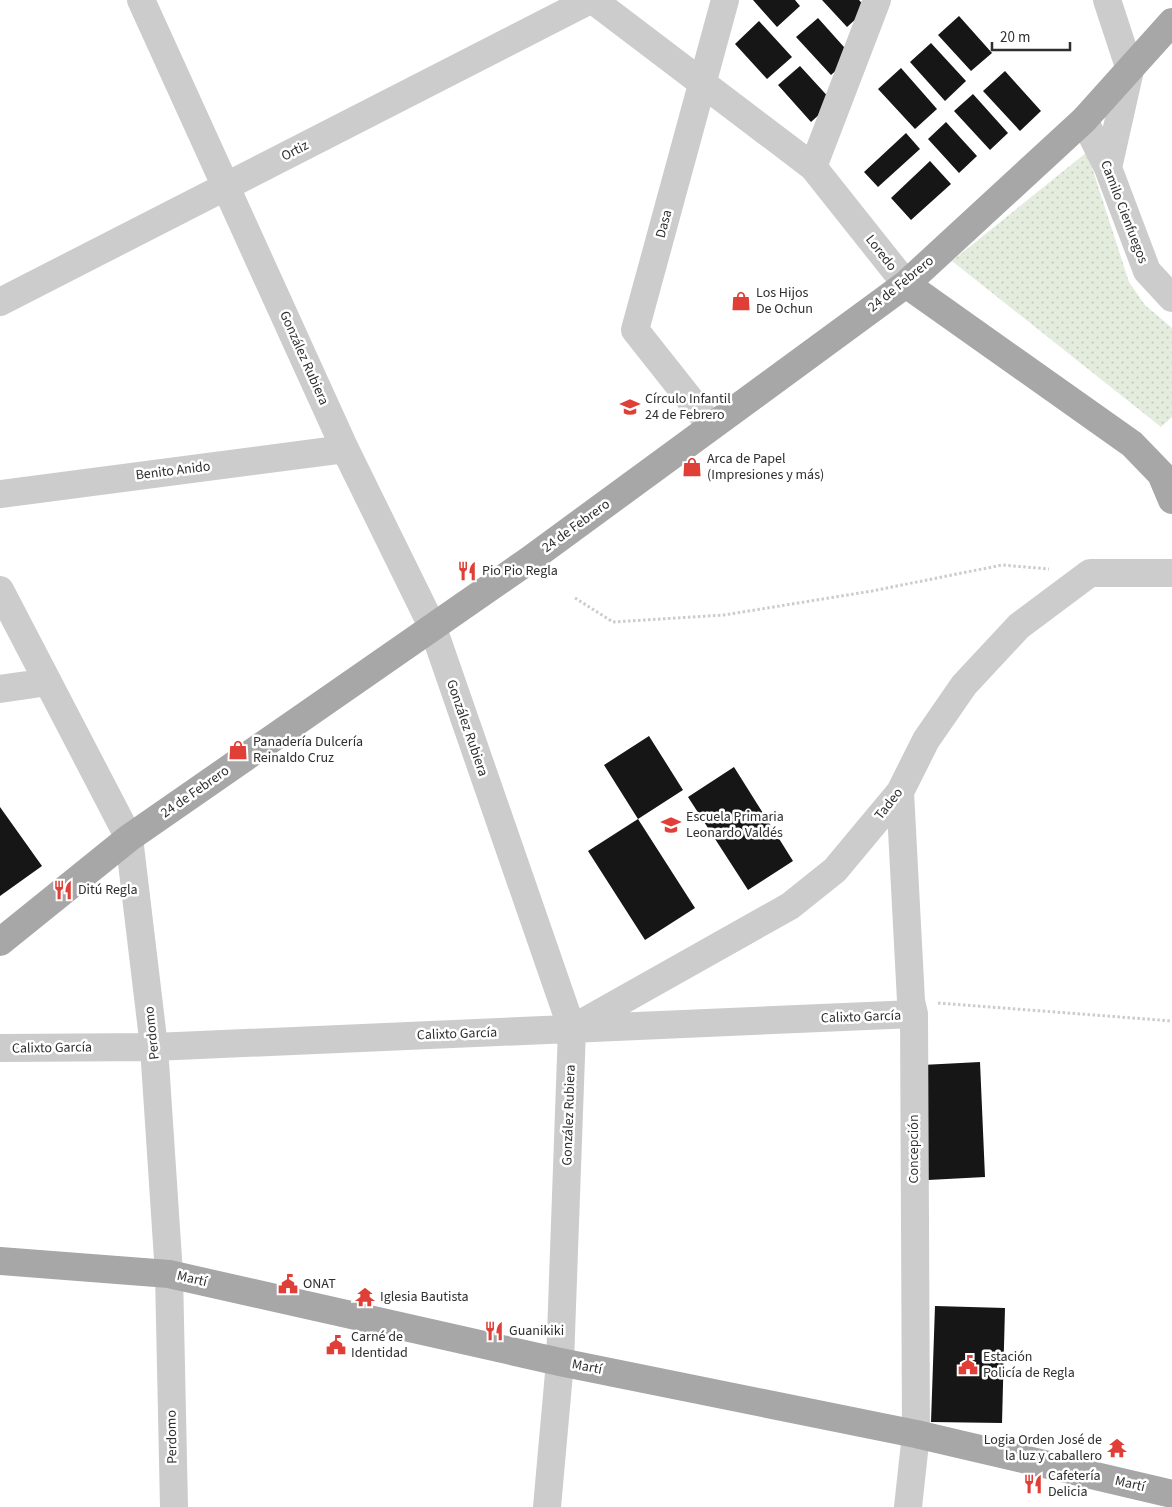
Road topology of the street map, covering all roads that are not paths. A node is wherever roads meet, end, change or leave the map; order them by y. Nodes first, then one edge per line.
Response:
1 (142, 0) edge
2 (592, 0) edge
3 (725, 0) edge
4 (876, 0) edge
5 (1107, 0) edge
6 (1172, 22) edge
7 (1130, 70) junction
8 (703, 84) junction
9 (1084, 120) junction
10 (813, 167) junction
11 (1108, 168) junction
12 (226, 186) junction
13 (906, 284) junction
14 (1172, 298) edge
15 (0, 302) edge
16 (711, 426) junction
17 (345, 449) junction
18 (0, 494) edge
19 (1172, 500) edge
20 (1172, 573) edge
21 (0, 590) edge
22 (433, 628) junction
23 (48, 682) junction
24 (0, 689) edge
25 (900, 792) junction
26 (129, 838) junction
27 (0, 942) edge
28 (912, 1008) junction
29 (572, 1029) junction
30 (154, 1047) junction
31 (0, 1048) edge
32 (0, 1261) edge
33 (169, 1274) junction
34 (560, 1362) junction
35 (916, 1434) junction
36 (1172, 1494) edge
37 (174, 1507) edge
38 (547, 1507) edge
39 (908, 1507) edge

1 - 12 street, González Rubiera
2 - 8 street, Loredo
2 - 12 street, Ortiz
3 - 8 street, Dasa
4 - 10 street
5 - 7 street
6 - 7 main road, 24 de Febrero
7 - 9 main road, 24 de Febrero
7 - 11 street
8 - 10 street, Loredo
8 - 16 street, Dasa
9 - 11 street, Camilo Cienfuegos
9 - 13 main road, 24 de Febrero
10 - 13 street, Loredo
11 - 14 street, Camilo Cienfuegos
12 - 15 street, Ortiz
12 - 17 street, González Rubiera
13 - 16 main road, 24 de Febrero
13 - 19 main road, Loredo
16 - 22 main road, 24 de Febrero
17 - 18 street, Benito Anido
17 - 22 street, González Rubiera
20 - 25 street, Tadeo
21 - 23 street, Perdomo
22 - 26 main road, 24 de Febrero
22 - 29 street, González Rubiera
23 - 24 street
23 - 26 street, Perdomo
25 - 28 street, Concepción
25 - 29 street, Tadeo
26 - 27 main road, 24 de Febrero
26 - 30 street, Perdomo
28 - 29 street, Calixto García
28 - 35 street, Concepción
29 - 30 street, Calixto García
29 - 34 street, González Rubiera
30 - 31 street, Calixto García
30 - 33 street, Perdomo
32 - 33 main road, Martí
33 - 34 main road, Martí
33 - 37 street, Perdomo
34 - 35 main road, Martí
34 - 38 street, González Rubiera
35 - 36 main road, Martí
35 - 39 street, Concepción

